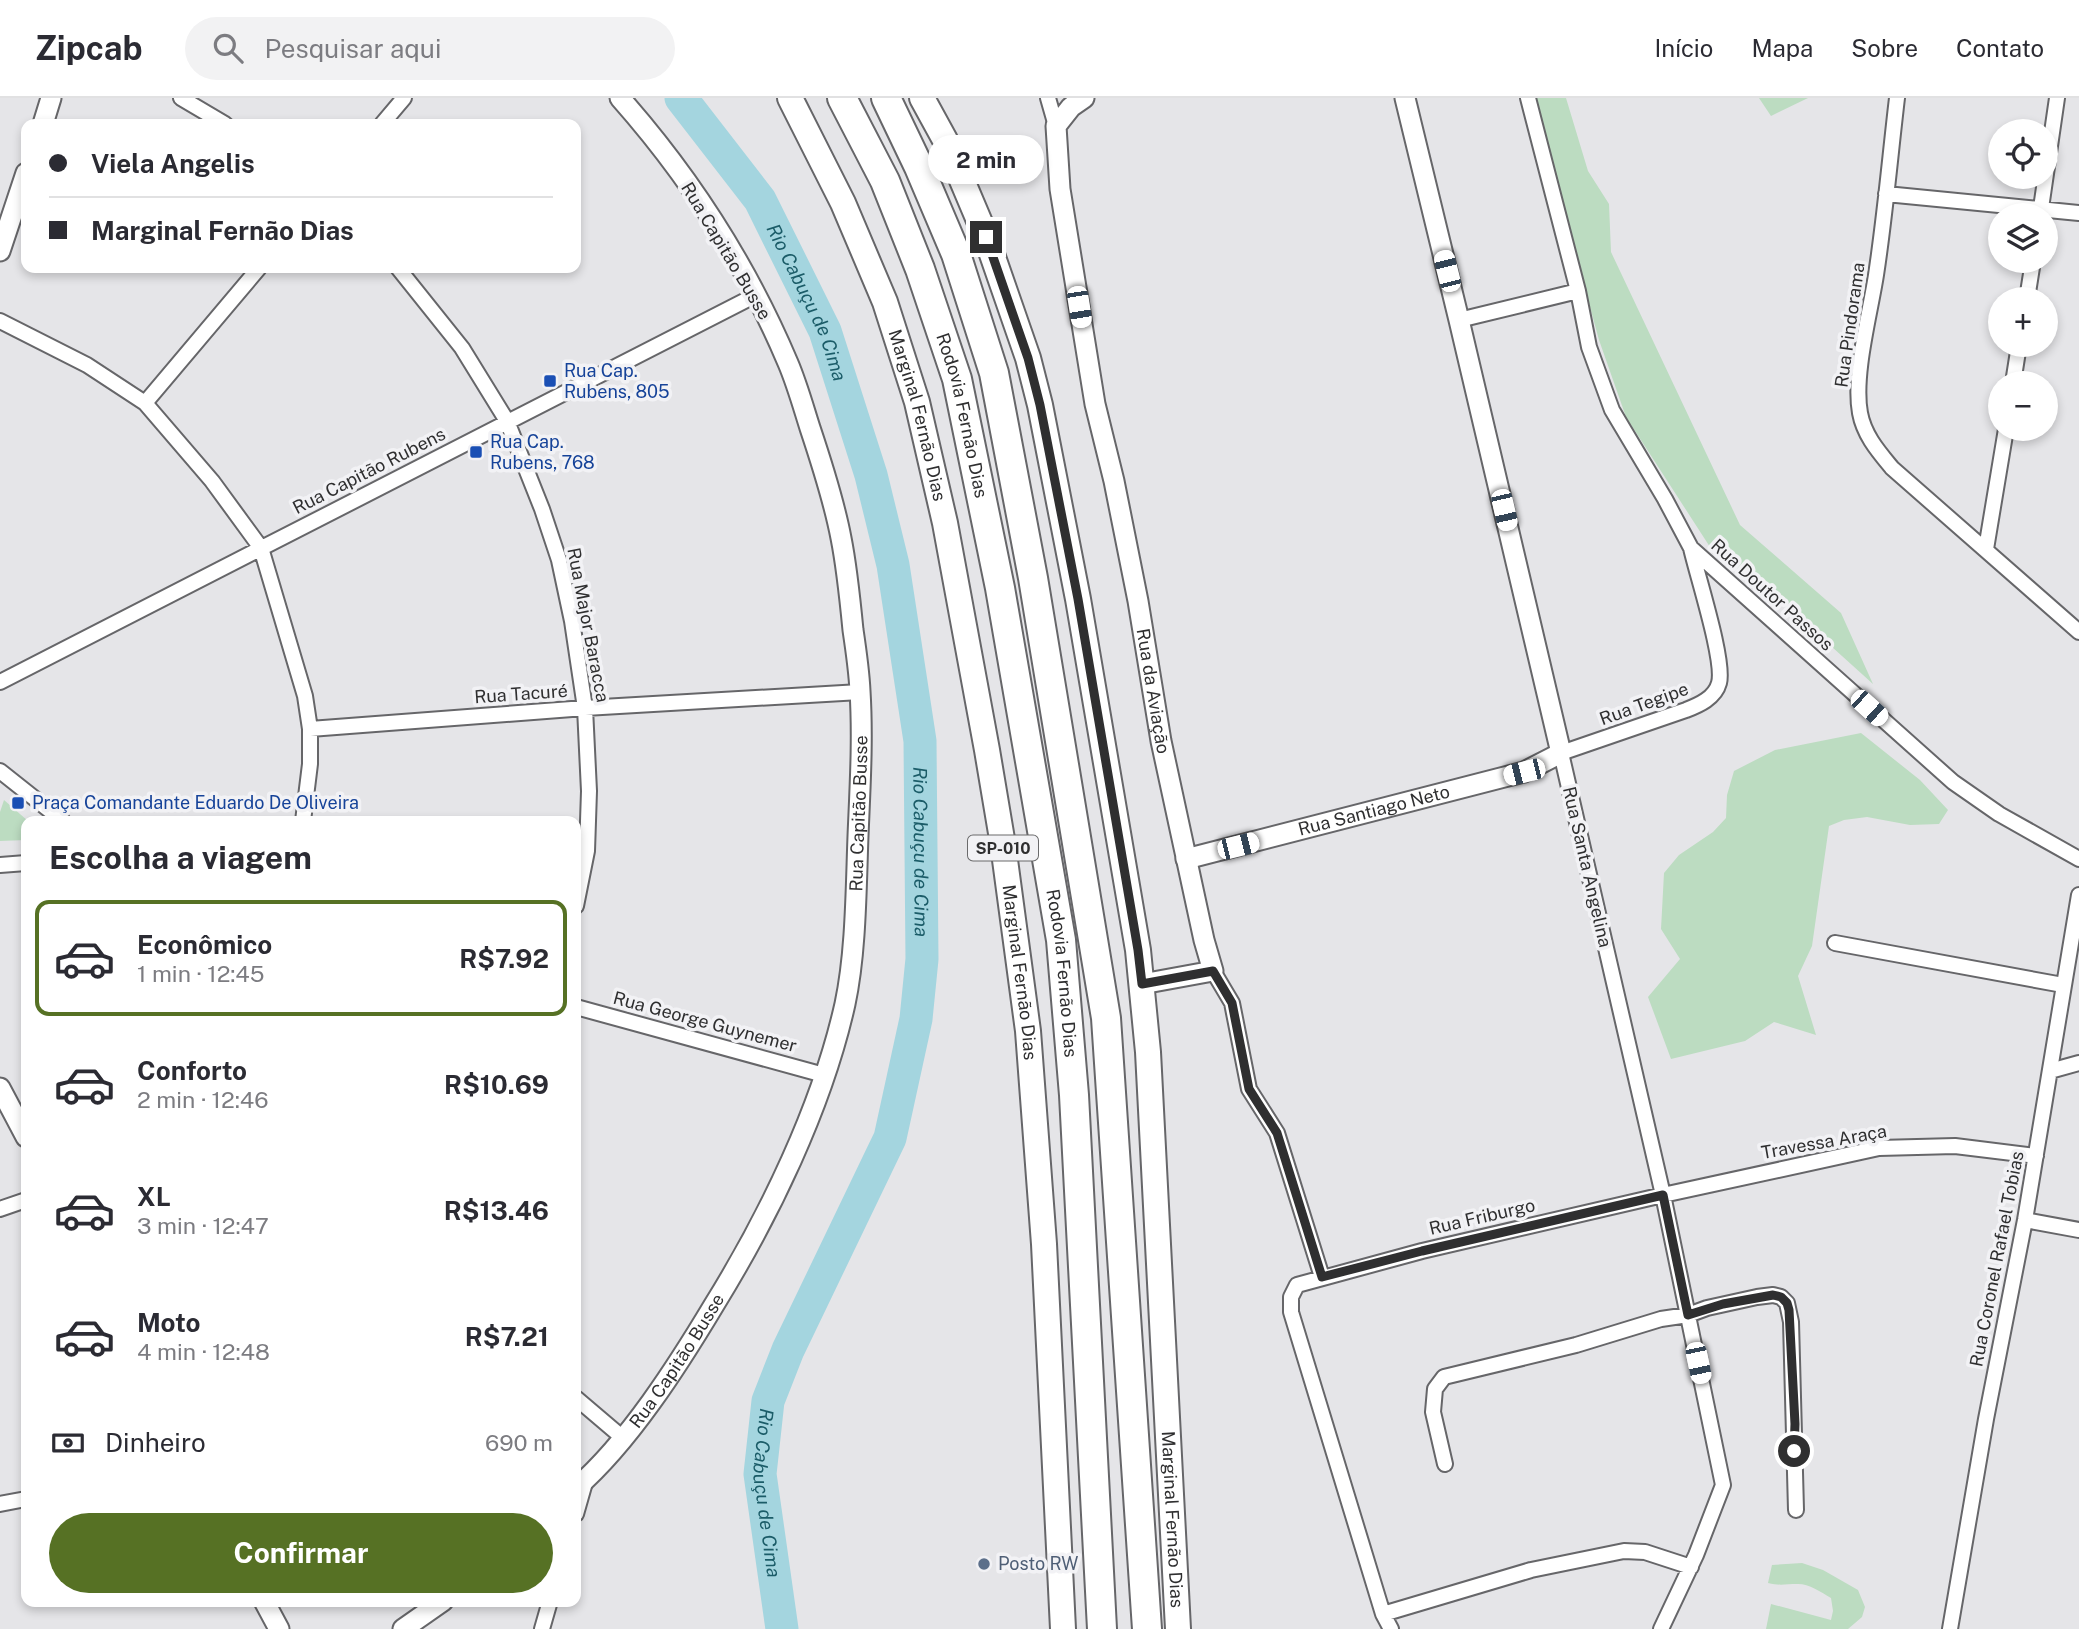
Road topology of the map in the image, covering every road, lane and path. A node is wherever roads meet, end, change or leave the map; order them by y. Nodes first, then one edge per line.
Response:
1 (51, 98) edge
2 (181, 98) edge
3 (404, 98) edge
4 (620, 98) edge
5 (790, 98) edge
6 (842, 98) edge
7 (886, 98) edge
8 (922, 98) edge
9 (1048, 98) edge
10 (1084, 98) edge
11 (1405, 98) edge
12 (1528, 98) edge
13 (1897, 98) edge
14 (2057, 98) edge
15 (45, 119) edge
16 (217, 119) edge
17 (386, 119) edge
18 (1056, 126) junction
19 (21, 188) edge
20 (1886, 194) junction
21 (2042, 203) edge
22 (1988, 206) edge
23 (2058, 212) edge
24 (2079, 213) edge
25 (0, 251) edge
26 (255, 273) edge
27 (402, 273) edge
28 (1578, 291) junction
29 (756, 295) junction
30 (1459, 320) junction
31 (0, 321) edge
32 (145, 403) junction
33 (508, 422) junction
34 (2004, 441) edge
35 (261, 548) junction
36 (1691, 548) junction
37 (1986, 549) junction
38 (2079, 632) edge
39 (0, 682) edge
40 (860, 692) junction
41 (585, 708) junction
42 (310, 729) junction
43 (1561, 753) junction
44 (0, 771) edge
45 (57, 816) edge
46 (304, 816) edge
47 (1186, 859) junction
48 (2079, 859) edge
49 (21, 863) edge
50 (0, 865) edge
51 (581, 881) edge
52 (2079, 895) edge
53 (1835, 943) dead end
54 (1213, 971) junction
55 (1142, 984) junction
56 (2063, 985) junction
57 (581, 1008) edge
58 (2079, 1063) edge
59 (2050, 1071) junction
60 (824, 1075) junction
61 (0, 1088) edge
62 (21, 1128) edge
63 (2036, 1156) junction
64 (1663, 1195) junction
65 (21, 1202) edge
66 (0, 1209) edge
67 (2025, 1220) junction
68 (2079, 1230) edge
69 (1317, 1279) junction
70 (1688, 1315) junction
71 (581, 1402) edge
72 (623, 1438) junction
73 (1445, 1464) dead end
74 (581, 1484) edge
75 (21, 1500) edge
76 (0, 1504) edge
77 (1796, 1510) dead end
78 (1691, 1567) junction
79 (267, 1607) edge
80 (434, 1607) edge
81 (548, 1607) edge
82 (1383, 1614) junction
83 (279, 1629) edge
84 (403, 1629) edge
85 (542, 1629) edge
86 (1063, 1629) edge
87 (1102, 1629) edge
88 (1147, 1629) edge
89 (1178, 1629) edge
90 (1391, 1629) edge
91 (1661, 1629) edge
92 (1950, 1629) edge

1 - 15 street
2 - 16 street
3 - 17 street
4 - 29 street, Rua Capitão Busse
5 - 86 highway, Marginal Fernão Dias / SP-010
6 - 87 highway, Rodovia Fernão Dias / SP-010
7 - 88 highway, Rodovia Fernão Dias
8 - 55 highway, Marginal Fernão Dias
9 - 18 street
10 - 18 street
11 - 30 street, Rua Santa Angelina
12 - 28 street, Rua Doutor Passos
13 - 20 street, Rua Pindorama
14 - 21 street
18 - 47 street, Rua da Aviação
19 - 25 street
20 - 22 street
20 - 37 street, Rua Pindorama
23 - 24 street
26 - 32 street
27 - 33 street, Rua Major Baracca
28 - 30 street
28 - 36 street, Rua Doutor Passos
29 - 33 street, Rua Capitão Rubens
29 - 40 street, Rua Capitão Busse
30 - 43 street, Rua Santa Angelina
31 - 32 street
32 - 35 street
33 - 35 street, Rua Capitão Rubens
33 - 41 street, Rua Major Baracca
34 - 37 street
35 - 39 street, Rua Capitão Rubens
35 - 42 street
36 - 43 street, Rua Tegipe
36 - 48 street, Rua Doutor Passos
37 - 38 street, Rua Pindorama
40 - 41 street, Rua Tacuré
40 - 60 street, Rua Capitão Busse
41 - 42 street, Rua Tacuré
41 - 51 street, Rua Major Baracca
42 - 46 street
43 - 47 street, Rua Santiago Neto
43 - 64 street, Rua Santa Angelina
44 - 45 street
47 - 54 street, Rua da Aviação
49 - 50 street
52 - 56 street, Rua Coronel Rafael Tobias
53 - 56 street
54 - 55 street
54 - 69 street, Rua da Aviação
55 - 89 highway, Marginal Fernão Dias
56 - 59 street, Rua Coronel Rafael Tobias
57 - 60 street, Rua George Guynemer
58 - 59 street
59 - 63 street, Rua Coronel Rafael Tobias
60 - 72 street, Rua Capitão Busse
61 - 62 street
63 - 64 street, Travessa Araça
63 - 67 street, Rua Coronel Rafael Tobias
64 - 69 street, Rua Friburgo
64 - 70 street, Rua Santa Angelina
65 - 66 street
67 - 68 street
67 - 92 street, Rua Coronel Rafael Tobias
69 - 82 street
70 - 73 street
70 - 77 street
70 - 78 street, Rua Santa Angelina
71 - 72 street
72 - 74 street, Rua Capitão Busse
75 - 76 street
78 - 82 street
78 - 91 street, Rua Santa Angelina
79 - 83 street
80 - 84 street
81 - 85 street
82 - 90 street

